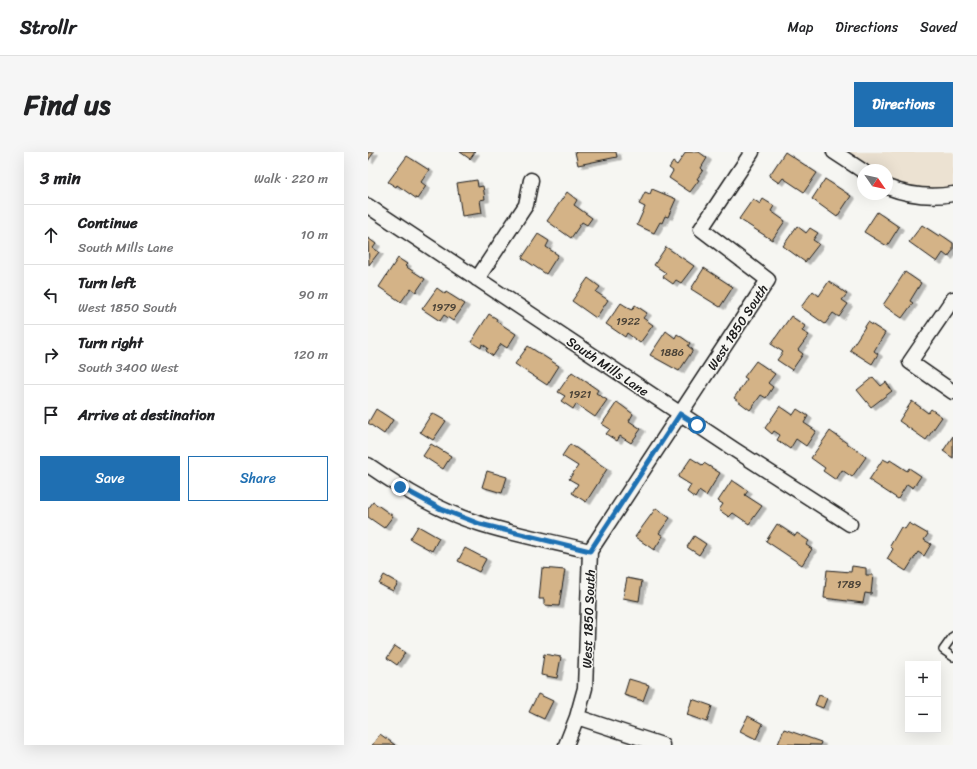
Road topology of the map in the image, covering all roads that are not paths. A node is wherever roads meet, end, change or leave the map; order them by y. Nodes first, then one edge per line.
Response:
1 (752, 152) edge
2 (834, 152) edge
3 (857, 167) edge
4 (530, 180) dead end
5 (893, 189) edge
6 (953, 194) edge
7 (368, 206) edge
8 (477, 279) junction
9 (953, 299) edge
10 (953, 392) edge
11 (680, 414) junction
12 (368, 465) edge
13 (850, 524) dead end
14 (590, 551) junction
15 (953, 636) edge
16 (953, 657) edge
17 (577, 717) junction
18 (566, 745) edge
19 (662, 745) edge

1 - 11 street, West 1850 South
2 - 3 street
4 - 8 street
5 - 6 street
7 - 8 street, South Mills Lane
8 - 11 street, South Mills Lane
9 - 10 street
11 - 13 street, South Mills Lane
11 - 14 street, West 1850 South
12 - 14 street
14 - 17 street, West 1850 South
15 - 16 lane
17 - 18 street, West 1850 South
17 - 19 street

